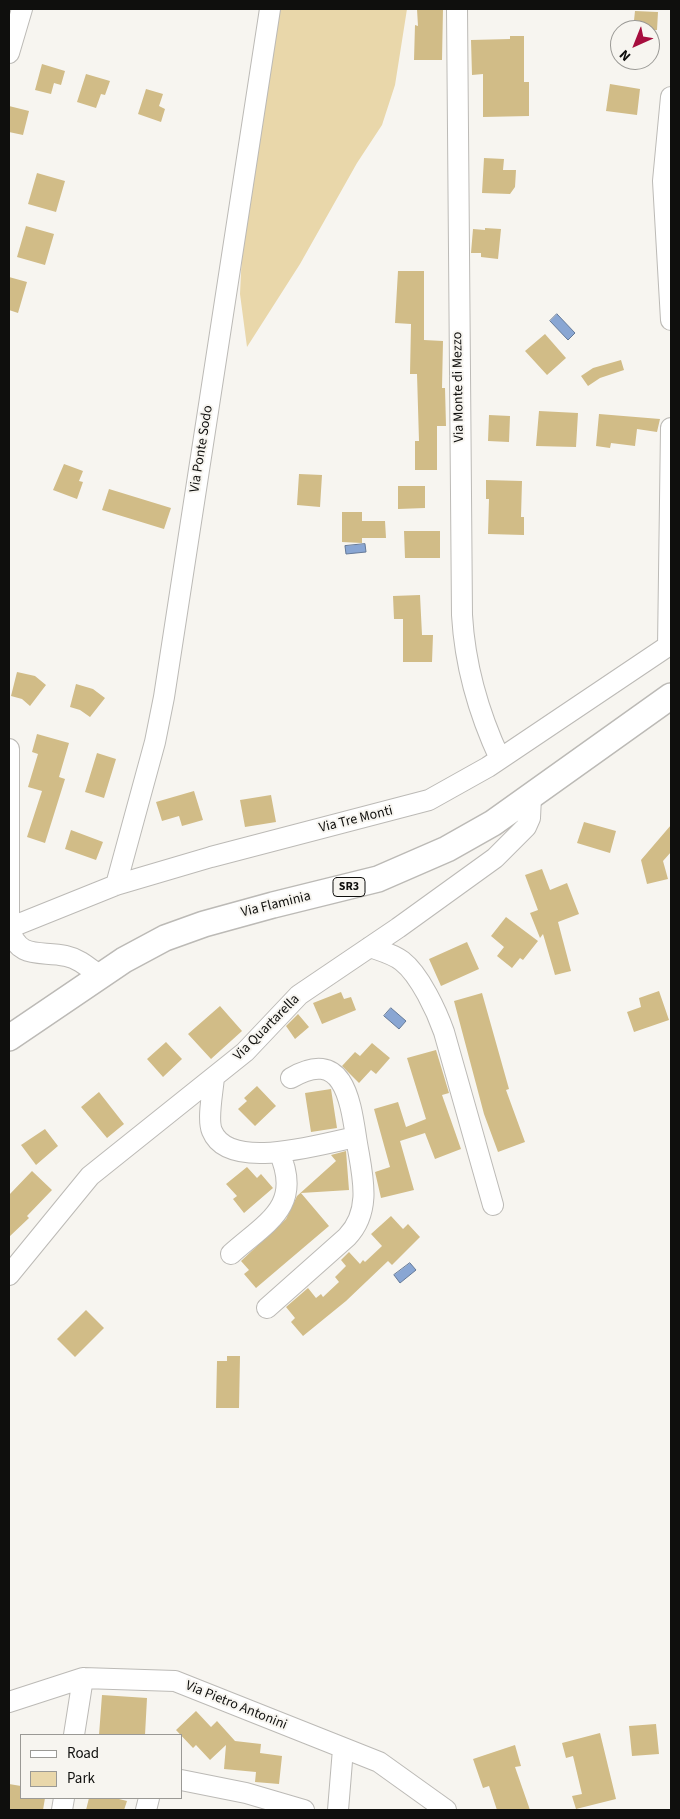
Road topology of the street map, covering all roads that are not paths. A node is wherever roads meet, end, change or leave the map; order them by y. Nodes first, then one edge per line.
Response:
1 (22, 9) edge
2 (270, 9) edge
3 (457, 9) edge
4 (9, 53) edge
5 (671, 97) edge
6 (671, 320) edge
7 (671, 428) edge
8 (670, 646) edge
9 (671, 696) edge
10 (9, 749) edge
11 (500, 759) junction
12 (531, 797) junction
13 (116, 885) junction
14 (9, 928) edge
15 (370, 947) junction
16 (100, 976) junction
17 (9, 1038) edge
18 (214, 1078) junction
19 (291, 1078) dead end
20 (356, 1137) junction
21 (279, 1152) junction
22 (493, 1205) dead end
23 (231, 1254) dead end
24 (9, 1275) edge
25 (267, 1308) dead end
26 (83, 1678) junction
27 (9, 1702) edge
28 (74, 1734) edge
29 (343, 1749) junction
30 (182, 1780) edge
31 (304, 1810) edge
32 (338, 1810) edge
33 (446, 1810) edge

1 - 4 street
2 - 13 street, Via Ponte Sodo
3 - 11 street, Via Monte di Mezzo
5 - 6 street
7 - 8 street
8 - 11 street, Via Tre Monti
9 - 12 main road, Via Flaminia / SR3
10 - 14 street
11 - 13 street, Via Tre Monti
12 - 15 street, Via Quartarella
12 - 16 main road, Via Flaminia / SR3
13 - 14 street, Via Tre Monti
14 - 16 street
15 - 18 street, Via Quartarella
15 - 22 street
16 - 17 main road, Via Flaminia / SR3
18 - 21 street
18 - 24 street, Via Quartarella
19 - 20 street
20 - 21 street
20 - 25 street
21 - 23 street
26 - 27 street, Via Pietro Antonini
26 - 28 street
26 - 29 street, Via Pietro Antonini
29 - 32 street
29 - 33 street, Via Pietro Antonini
30 - 31 street

